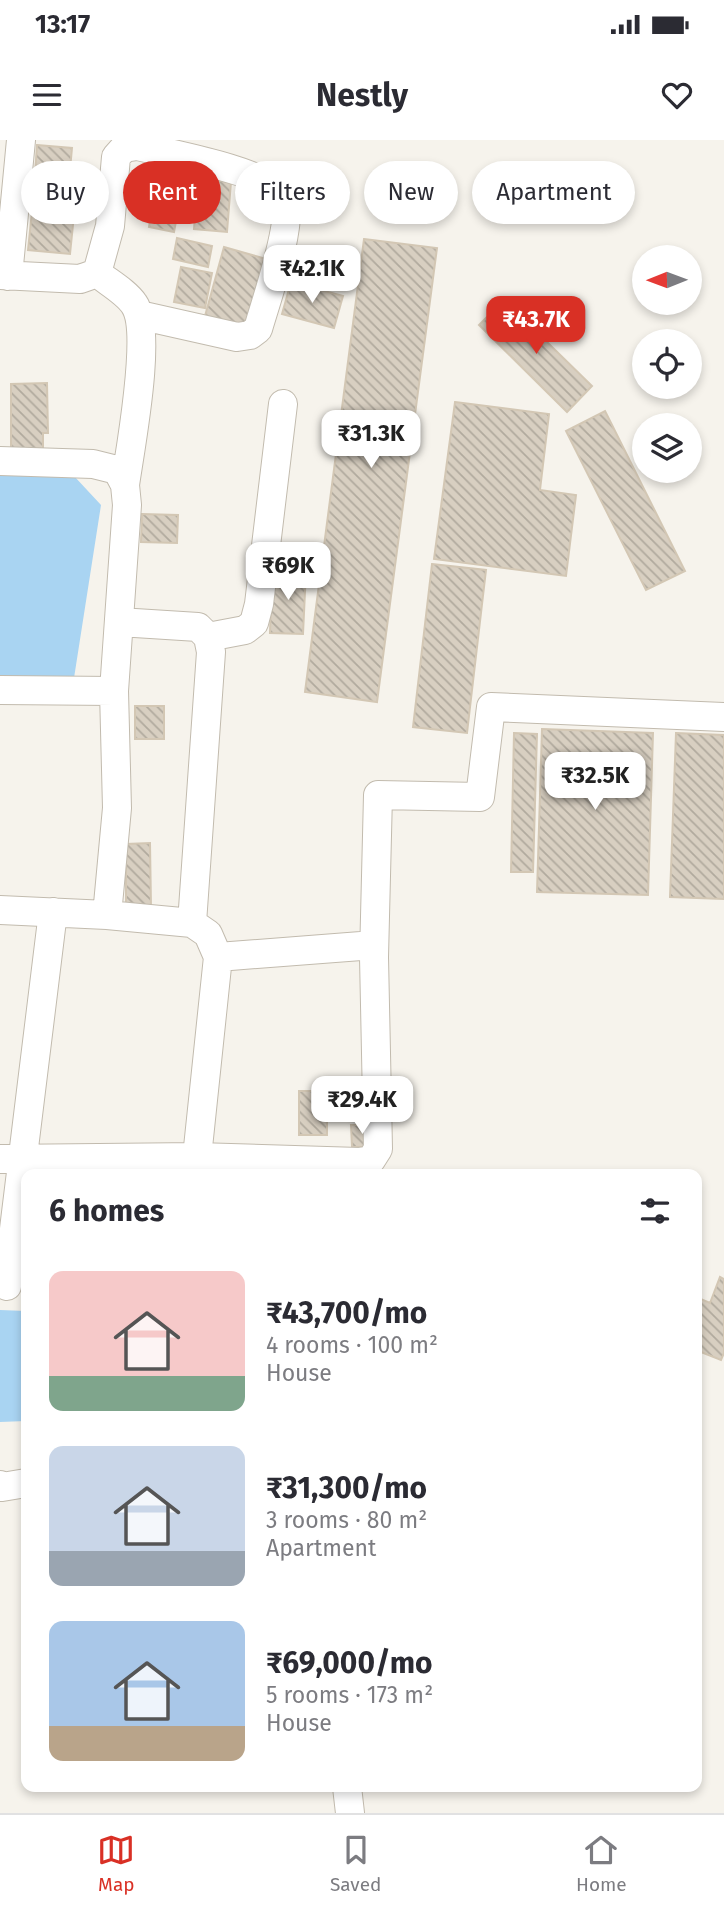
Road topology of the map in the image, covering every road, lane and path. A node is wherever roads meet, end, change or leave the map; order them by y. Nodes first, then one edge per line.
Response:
1 (21, 140) edge
2 (97, 273) junction
3 (4, 275) edge
4 (139, 315) junction
5 (283, 404) dead end
6 (0, 461) edge
7 (125, 485) junction
8 (119, 622) junction
9 (208, 637) junction
10 (0, 690) edge
11 (114, 691) junction
12 (724, 717) edge
13 (0, 910) edge
14 (54, 912) junction
15 (107, 915) junction
16 (192, 923) junction
17 (374, 945) junction
18 (218, 957) junction
19 (197, 1157) junction
20 (11, 1159) edge
21 (7, 1286) dead end
22 (348, 1792) edge
23 (350, 1813) edge

1 - 3 street
2 - 3 street
2 - 4 street
2 - 4 street
4 - 7 street
5 - 9 street
6 - 7 street
7 - 8 street
8 - 9 street
8 - 11 street
9 - 16 street
10 - 11 street
11 - 15 street
12 - 17 street
13 - 14 street
14 - 15 street
14 - 20 street
15 - 16 street
16 - 18 street
17 - 18 street
17 - 19 street
18 - 19 street
19 - 20 street
20 - 21 street
22 - 23 street

